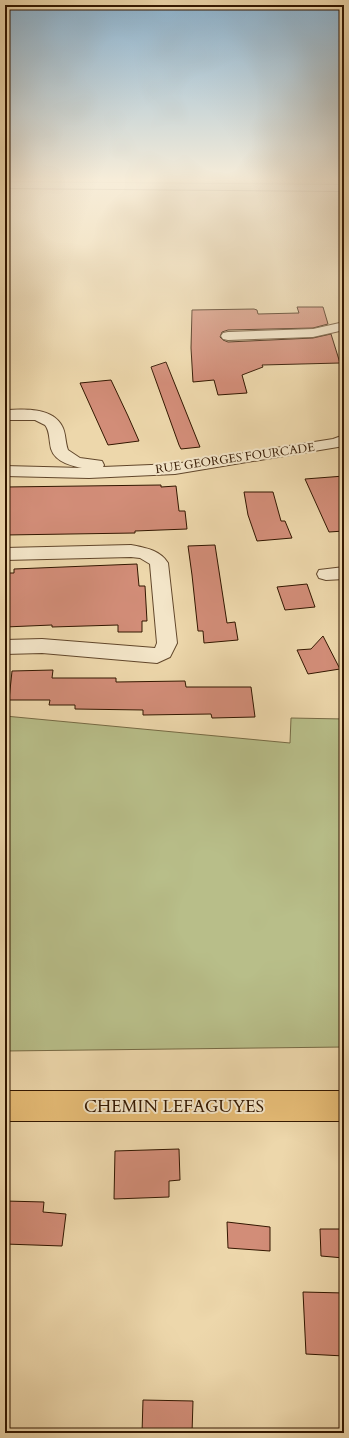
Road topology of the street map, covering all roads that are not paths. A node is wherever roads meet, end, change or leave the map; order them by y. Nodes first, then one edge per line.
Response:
1 (344, 326) edge
2 (228, 336) dead end
3 (5, 415) edge
4 (344, 440) edge
5 (5, 471) edge
6 (126, 471) junction
7 (5, 554) edge
8 (5, 647) edge
9 (5, 1106) edge
10 (344, 1106) edge

1 - 2 street
3 - 6 street
4 - 6 street, RUE GEORGES FOURCADE
5 - 6 street, RUE GEORGES FOURCADE
7 - 8 street
9 - 10 main road, CHEMIN LEFAGUYES

